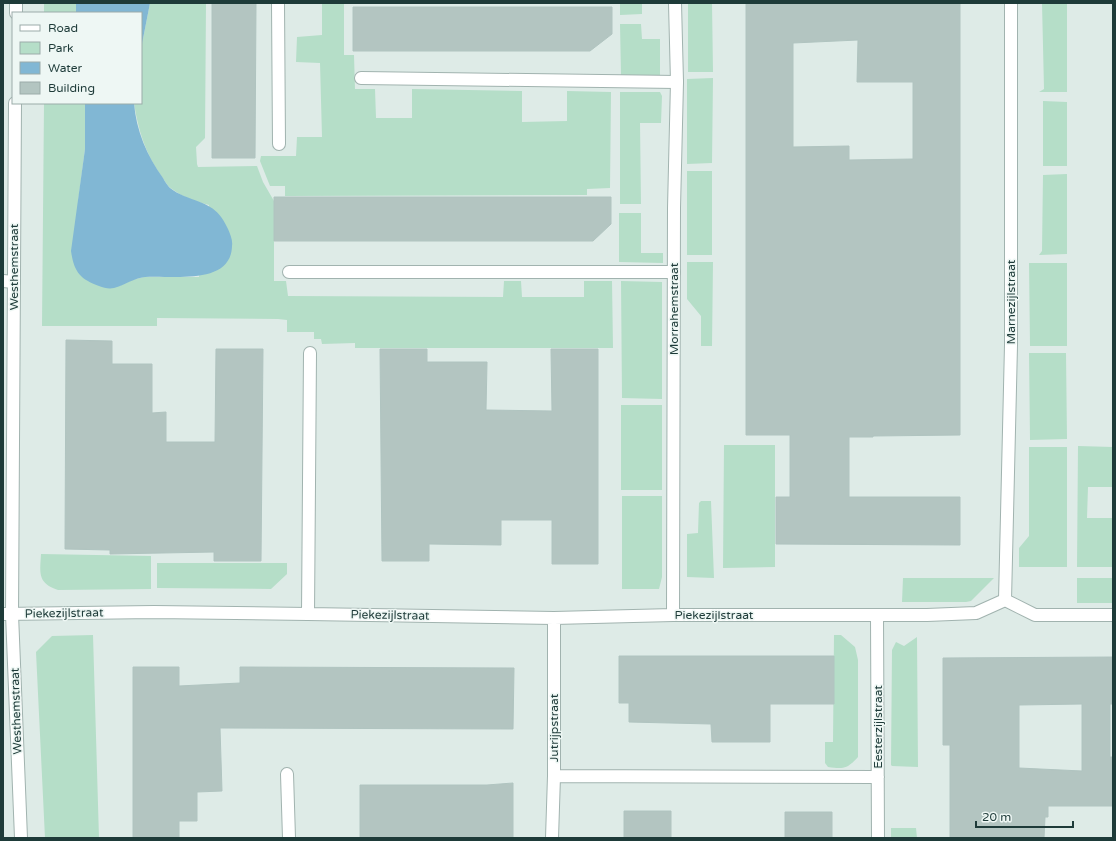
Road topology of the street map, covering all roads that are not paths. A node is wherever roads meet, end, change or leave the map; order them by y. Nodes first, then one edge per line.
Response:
1 (278, 3) edge
2 (675, 3) edge
3 (1011, 3) edge
4 (361, 78) dead end
5 (677, 82) junction
6 (15, 104) edge
7 (279, 144) dead end
8 (289, 272) dead end
9 (674, 272) junction
10 (8, 282) edge
11 (310, 353) dead end
12 (1005, 600) junction
13 (7, 614) edge
14 (308, 614) junction
15 (673, 615) junction
16 (1113, 615) edge
17 (877, 616) junction
18 (554, 618) junction
19 (287, 774) dead end
20 (554, 776) junction
21 (878, 777) junction
22 (21, 838) edge
23 (289, 838) edge
24 (552, 838) edge
25 (878, 838) edge

1 - 7 street
2 - 5 street, Morrahemstraat
3 - 12 street, Marnezijlstraat
4 - 5 street
5 - 9 street, Morrahemstraat
6 - 10 street, Westhemstraat
8 - 9 street
9 - 15 street, Morrahemstraat
10 - 13 street, Westhemstraat
11 - 14 street
12 - 16 street
12 - 17 street, Piekezijlstraat
13 - 14 street, Piekezijlstraat
13 - 22 street, Westhemstraat
14 - 18 street, Piekezijlstraat
15 - 17 street, Piekezijlstraat
15 - 18 street, Piekezijlstraat
17 - 21 street, Eesterzijlstraat
18 - 20 street, Jutrijpstraat
19 - 23 street
20 - 21 street
20 - 24 street, Jutrijpstraat
21 - 25 street, Eesterzijlstraat

